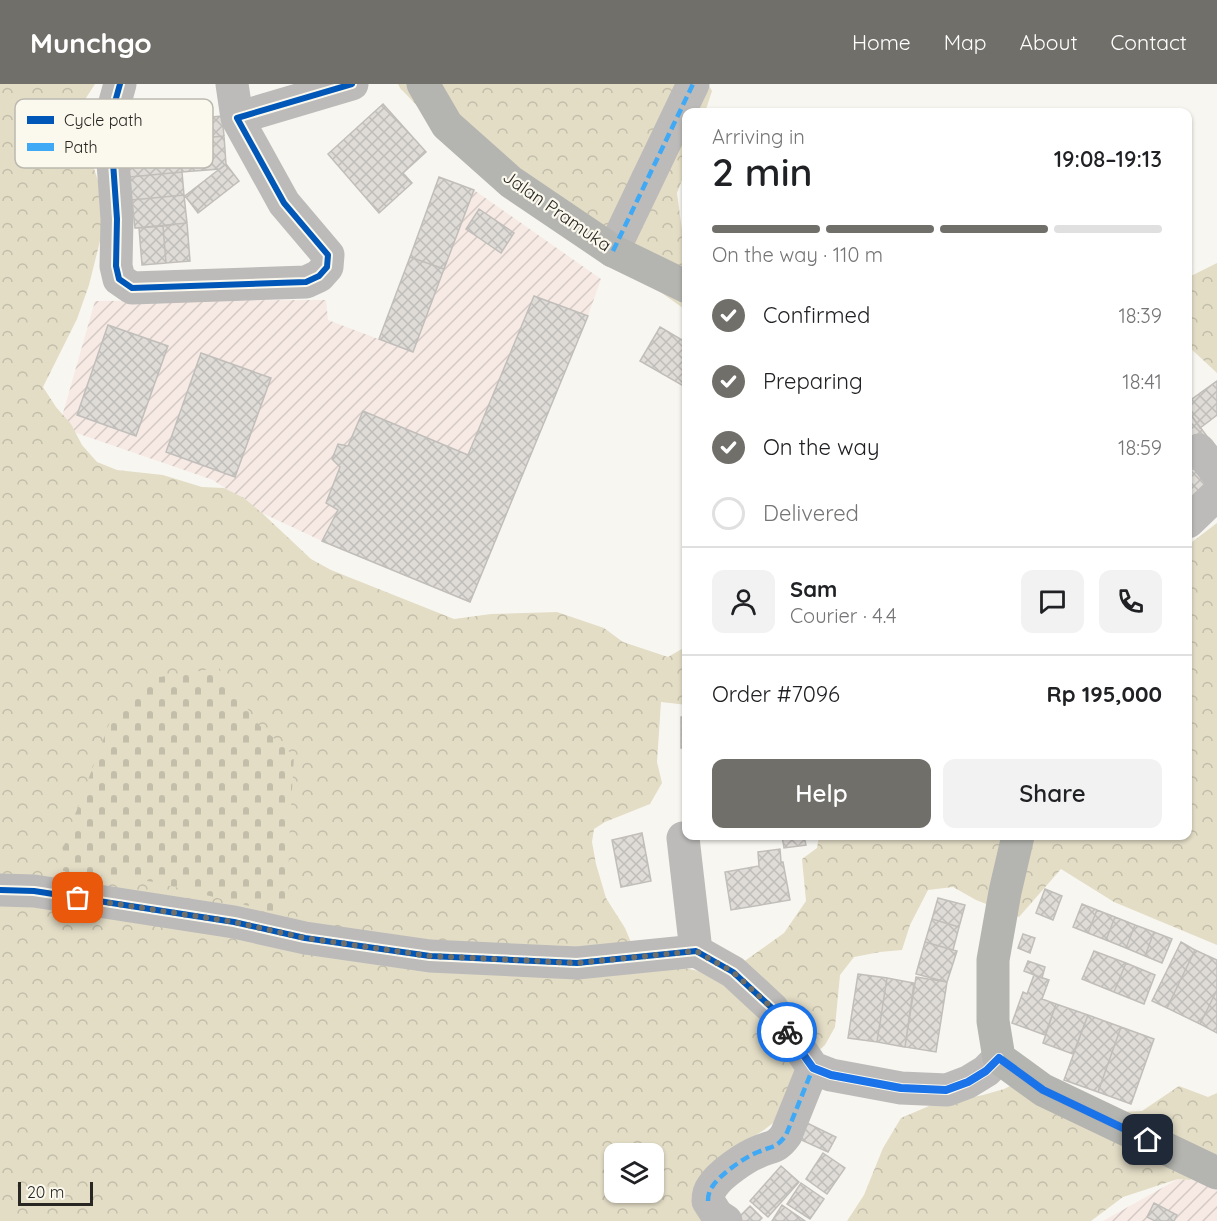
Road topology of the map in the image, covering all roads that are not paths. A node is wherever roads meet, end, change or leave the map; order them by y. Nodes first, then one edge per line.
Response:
1 (120, 84) edge
2 (232, 84) edge
3 (352, 84) edge
4 (423, 84) edge
5 (693, 84) edge
6 (116, 99) edge
7 (237, 118) junction
8 (113, 168) edge
9 (613, 251) junction
10 (682, 285) edge
11 (1217, 494) edge
12 (1192, 518) edge
13 (683, 840) edge
14 (1017, 840) edge
15 (0, 890) edge
16 (696, 951) junction
17 (999, 1058) junction
18 (813, 1068) junction
19 (1217, 1173) edge
20 (726, 1221) edge

1 - 6 street
2 - 7 street
3 - 7 street
4 - 9 main road, Jalan Pramuka
5 - 9 street
7 - 8 street
9 - 10 main road, Jalan Pramuka
11 - 12 street
13 - 16 street
14 - 17 main road
15 - 16 street
16 - 18 street
17 - 18 street
17 - 19 main road
18 - 20 street

